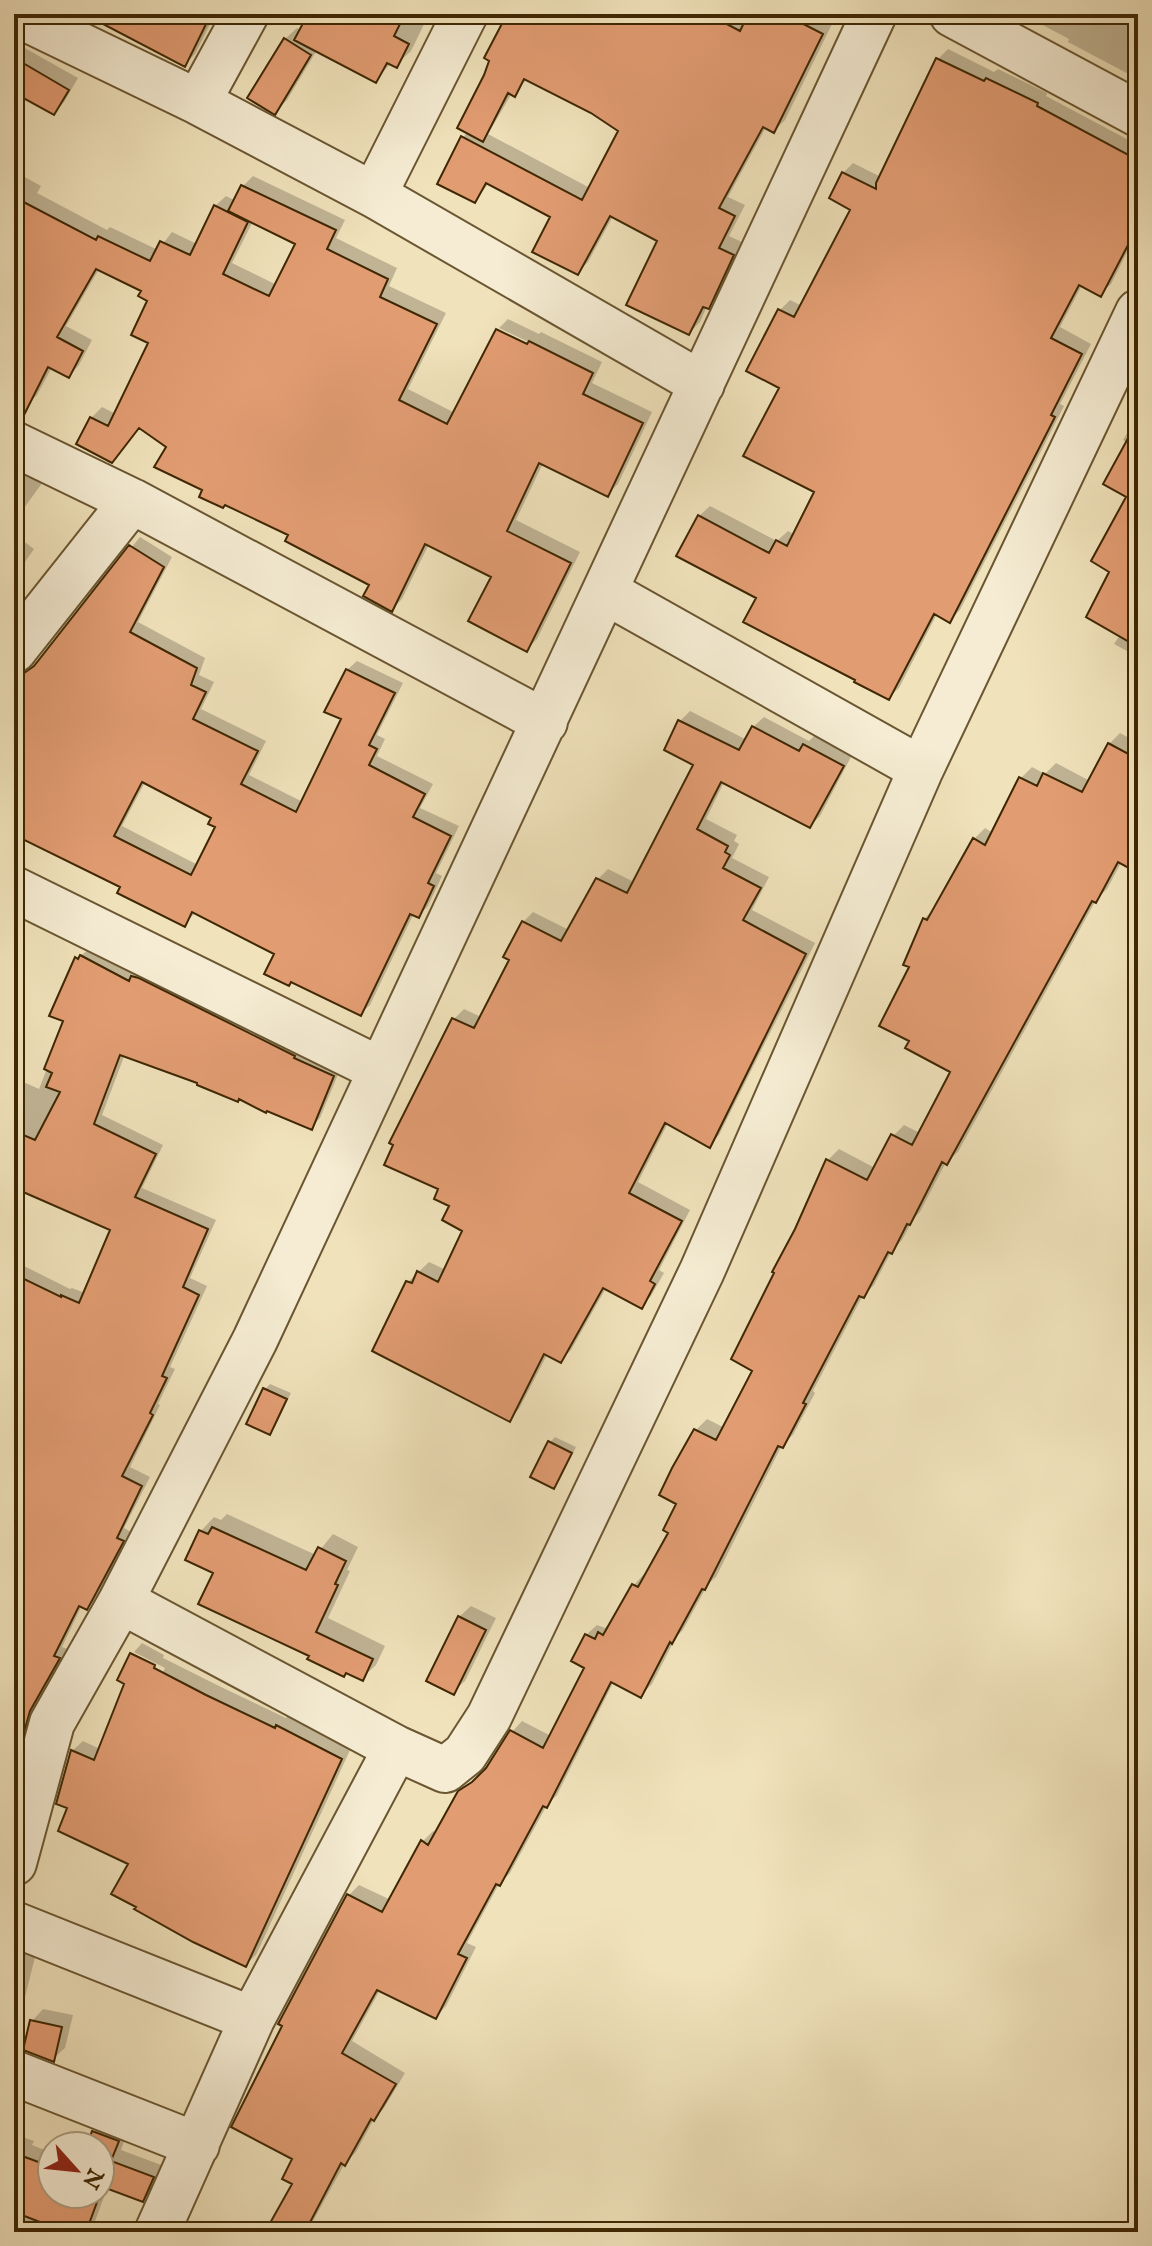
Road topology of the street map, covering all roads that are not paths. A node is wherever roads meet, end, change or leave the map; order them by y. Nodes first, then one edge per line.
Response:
1 (16, 14) edge
2 (246, 14) edge
3 (465, 14) edge
4 (874, 14) edge
5 (952, 14) edge
6 (198, 102) junction
7 (1138, 114) edge
8 (374, 195) junction
9 (1138, 312) edge
10 (702, 384) junction
11 (14, 444) edge
12 (132, 501) junction
13 (606, 592) junction
14 (14, 650) edge
15 (545, 722) junction
16 (921, 769) junction
17 (14, 889) edge
18 (381, 1070) junction
19 (121, 1601) junction
20 (396, 1748) junction
21 (14, 1863) edge
22 (14, 1924) edge
23 (252, 2019) junction
24 (14, 2073) edge
25 (197, 2145) junction
26 (157, 2232) edge

1 - 6 street
2 - 6 street
3 - 8 street
4 - 10 street
5 - 7 street
6 - 8 street
8 - 10 street
9 - 16 street
10 - 13 street
11 - 12 street
12 - 14 street
12 - 15 street
13 - 15 street
13 - 16 street
15 - 18 street
16 - 20 street
17 - 18 street
18 - 19 street
19 - 20 street
19 - 21 street
20 - 23 street
22 - 23 street
23 - 25 street
24 - 25 street
25 - 26 street

